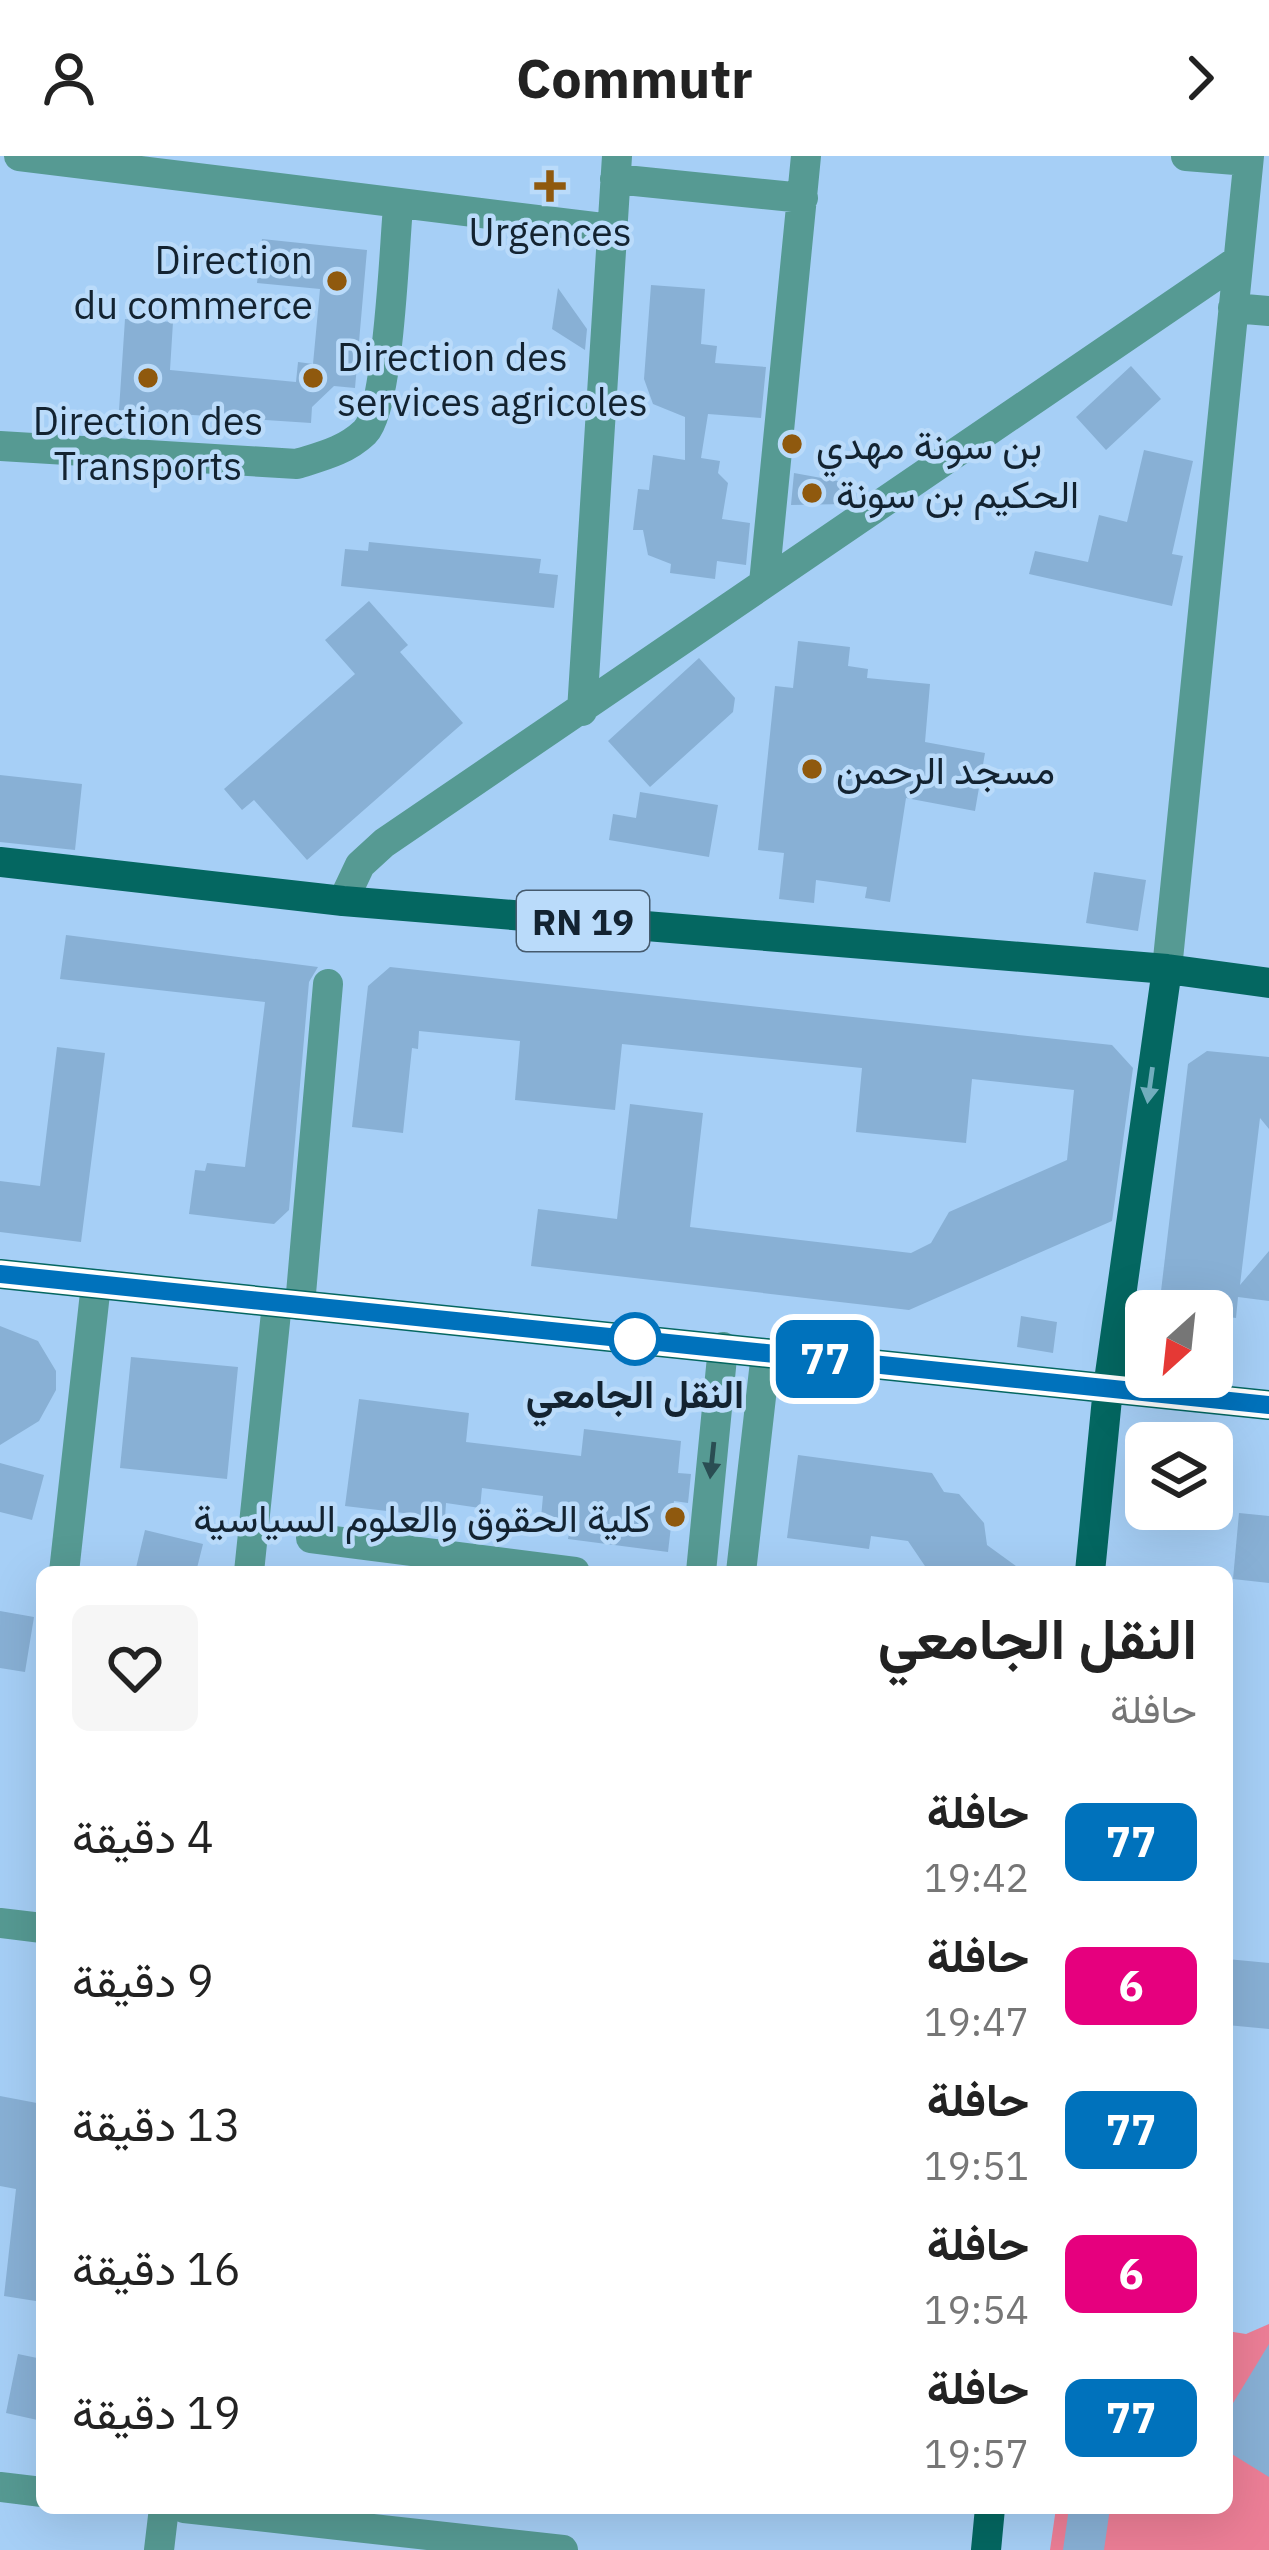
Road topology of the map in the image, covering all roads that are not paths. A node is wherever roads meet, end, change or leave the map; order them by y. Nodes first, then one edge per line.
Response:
1 (9, 156) edge
2 (19, 156) edge
3 (806, 156) edge
4 (1186, 156) edge
5 (1249, 158) edge
6 (0, 159) edge
7 (616, 168) edge
8 (803, 198) junction
9 (398, 207) junction
10 (611, 230) junction
11 (1237, 261) junction
12 (1233, 308) junction
13 (1269, 311) edge
14 (0, 446) edge
15 (764, 583) junction
16 (582, 711) junction
17 (0, 862) edge
18 (343, 901) junction
19 (1167, 969) junction
20 (1269, 983) edge
21 (328, 984) dead end
22 (0, 1274) edge
23 (96, 1284) junction
24 (288, 1304) junction
25 (723, 1347) junction
26 (766, 1353) junction
27 (1108, 1388) junction
28 (1269, 1405) edge
29 (311, 1538) dead end
30 (438, 1565) edge
31 (65, 1566) edge
32 (250, 1566) edge
33 (702, 1566) edge
34 (742, 1566) edge
35 (1091, 1566) edge
36 (0, 1923) edge
37 (36, 1927) edge
38 (0, 2487) edge
39 (36, 2491) edge
40 (163, 2514) edge
41 (238, 2514) edge
42 (990, 2514) edge
43 (551, 2549) edge
44 (160, 2550) edge
45 (986, 2550) edge

1 - 6 street
2 - 9 street
3 - 8 street
4 - 5 street
5 - 11 street
7 - 8 street
7 - 10 street
8 - 15 street
9 - 10 street
9 - 14 street
10 - 16 street
11 - 12 street
11 - 15 street
12 - 13 street
12 - 19 street
15 - 16 street
16 - 18 street
17 - 18 main road, RN 19
18 - 19 main road, RN 19
19 - 20 main road
19 -> 27 main road
21 - 24 street
22 - 23 main road
23 - 24 main road
23 - 31 street
24 - 25 main road
24 - 32 street
25 - 26 main road
25 -> 33 street
26 - 27 main road
26 - 34 street
27 - 28 main road
27 - 35 main road
29 - 30 street
36 - 37 street
38 - 39 street
40 - 44 street
41 - 43 street
42 - 45 main road

